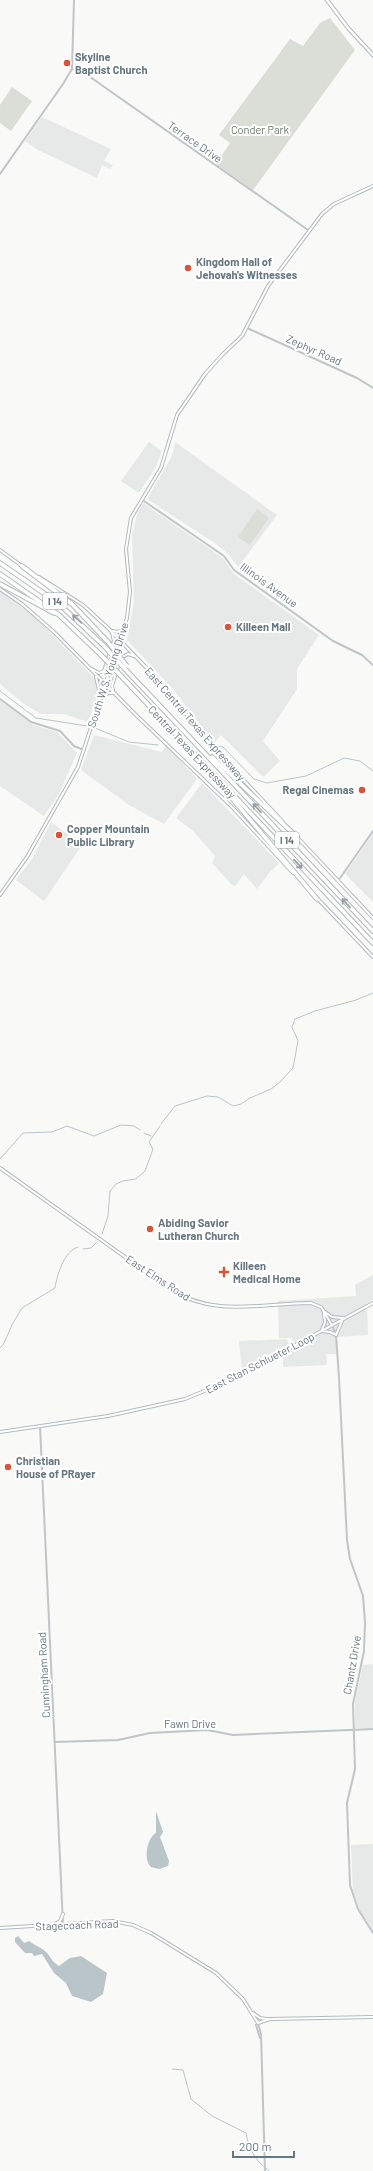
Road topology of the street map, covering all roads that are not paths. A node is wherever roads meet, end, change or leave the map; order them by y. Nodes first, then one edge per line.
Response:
1 (74, 0) edge
2 (327, 0) edge
3 (373, 56) edge
4 (72, 69) junction
5 (0, 174) edge
6 (373, 186) edge
7 (308, 230) junction
8 (247, 328) junction
9 (373, 388) edge
10 (141, 499) junction
11 (0, 550) edge
12 (0, 563) edge
13 (22, 566) junction
14 (0, 574) edge
15 (0, 584) edge
16 (0, 589) edge
17 (74, 628) junction
18 (124, 629) junction
19 (111, 631) junction
20 (121, 641) junction
21 (135, 656) junction
22 (86, 665) junction
23 (373, 665) edge
24 (126, 668) junction
25 (95, 674) junction
26 (106, 685) junction
27 (114, 693) junction
28 (0, 699) edge
29 (101, 699) junction
30 (201, 748) junction
31 (84, 750) junction
32 (204, 765) junction
33 (373, 831) edge
34 (297, 837) junction
35 (338, 881) junction
36 (0, 894) edge
37 (317, 899) junction
38 (373, 918) edge
39 (373, 931) edge
40 (373, 944) edge
41 (373, 957) edge
42 (0, 1168) edge
43 (373, 1303) edge
44 (324, 1312) junction
45 (344, 1319) junction
46 (332, 1325) junction
47 (321, 1331) junction
48 (336, 1335) junction
49 (40, 1426) junction
50 (0, 1432) edge
51 (373, 1729) edge
52 (354, 1730) junction
53 (55, 1742) junction
54 (62, 1914) junction
55 (55, 1924) junction
56 (63, 1924) junction
57 (0, 1928) edge
58 (373, 1933) edge
59 (252, 2013) junction
60 (373, 2017) edge
61 (270, 2019) junction
62 (258, 2023) junction
63 (265, 2171) edge

1 - 4 street
2 - 3 main road
4 - 5 street
4 - 7 street, Terrace Drive
6 - 7 main road, South W.S. Young Drive
7 - 8 main road, South W.S. Young Drive
8 - 9 street, Zephyr Road
8 - 10 main road, South W.S. Young Drive
10 - 18 main road, South W.S. Young Drive
10 - 23 street, Illinois Avenue
11 - 13 main road, East Central Texas Expressway
24 -> 12 highway, Central Texas Expressway / I 14, bridge
13 - 19 main road, East Central Texas Expressway
13 - 24 highway, bridge
14 - 17 highway, Central Texas Expressway / I 14
15 - 17 highway
16 - 22 main road
17 - 32 highway, Central Texas Expressway / I 14, bridge
18 - 19 main road
18 - 20 main road, South W.S. Young Drive
19 - 20 main road, East Central Texas Expressway
19 - 22 main road
20 - 21 main road, East Central Texas Expressway
20 - 26 main road, South W.S. Young Drive
21 - 27 main road
21 - 34 main road, East Central Texas Expressway
22 - 25 main road
24 - 30 highway, Central Texas Expressway / I 14
25 - 26 main road
25 - 29 main road
26 - 27 main road
26 - 29 main road, South W.S. Young Drive
27 - 29 main road
27 - 37 main road
28 - 31 street
29 - 31 main road, South W.S. Young Drive
30 - 34 highway
39 -> 30 highway, Central Texas Expressway / I 14
31 - 36 main road, South W.S. Young Drive
32 - 37 highway
32 -> 40 highway, Central Texas Expressway / I 14
33 - 35 street
34 - 35 main road, East Central Texas Expressway
35 - 38 main road, East Central Texas Expressway
37 - 41 main road
42 - 44 main road, East Elms Road
43 - 45 main road, East Stan Schlueter Loop
44 - 45 main road
44 - 46 main road, East Elms Road
44 - 47 main road
45 - 46 main road, East Stan Schlueter Loop
45 - 48 main road
46 - 47 main road, East Stan Schlueter Loop
46 - 48 street, Chantz Drive
47 - 48 main road
47 - 49 main road, East Stan Schlueter Loop
48 - 52 street, Chantz Drive
49 - 50 main road, East Stan Schlueter Loop
49 - 53 street, Cunningham Road
51 - 52 street, Fawn Drive
52 - 53 street, Fawn Drive
52 - 58 street, Chantz Drive
53 - 54 street, Cunningham Road
54 - 55 main road
54 - 56 street, Cunningham Road
55 - 56 main road, Stagecoach Road
55 - 57 main road, Stagecoach Road
56 - 59 main road, Stagecoach Road
59 - 61 main road
59 - 62 main road, Stagecoach Road
60 - 61 main road
61 - 62 main road
62 - 63 street

